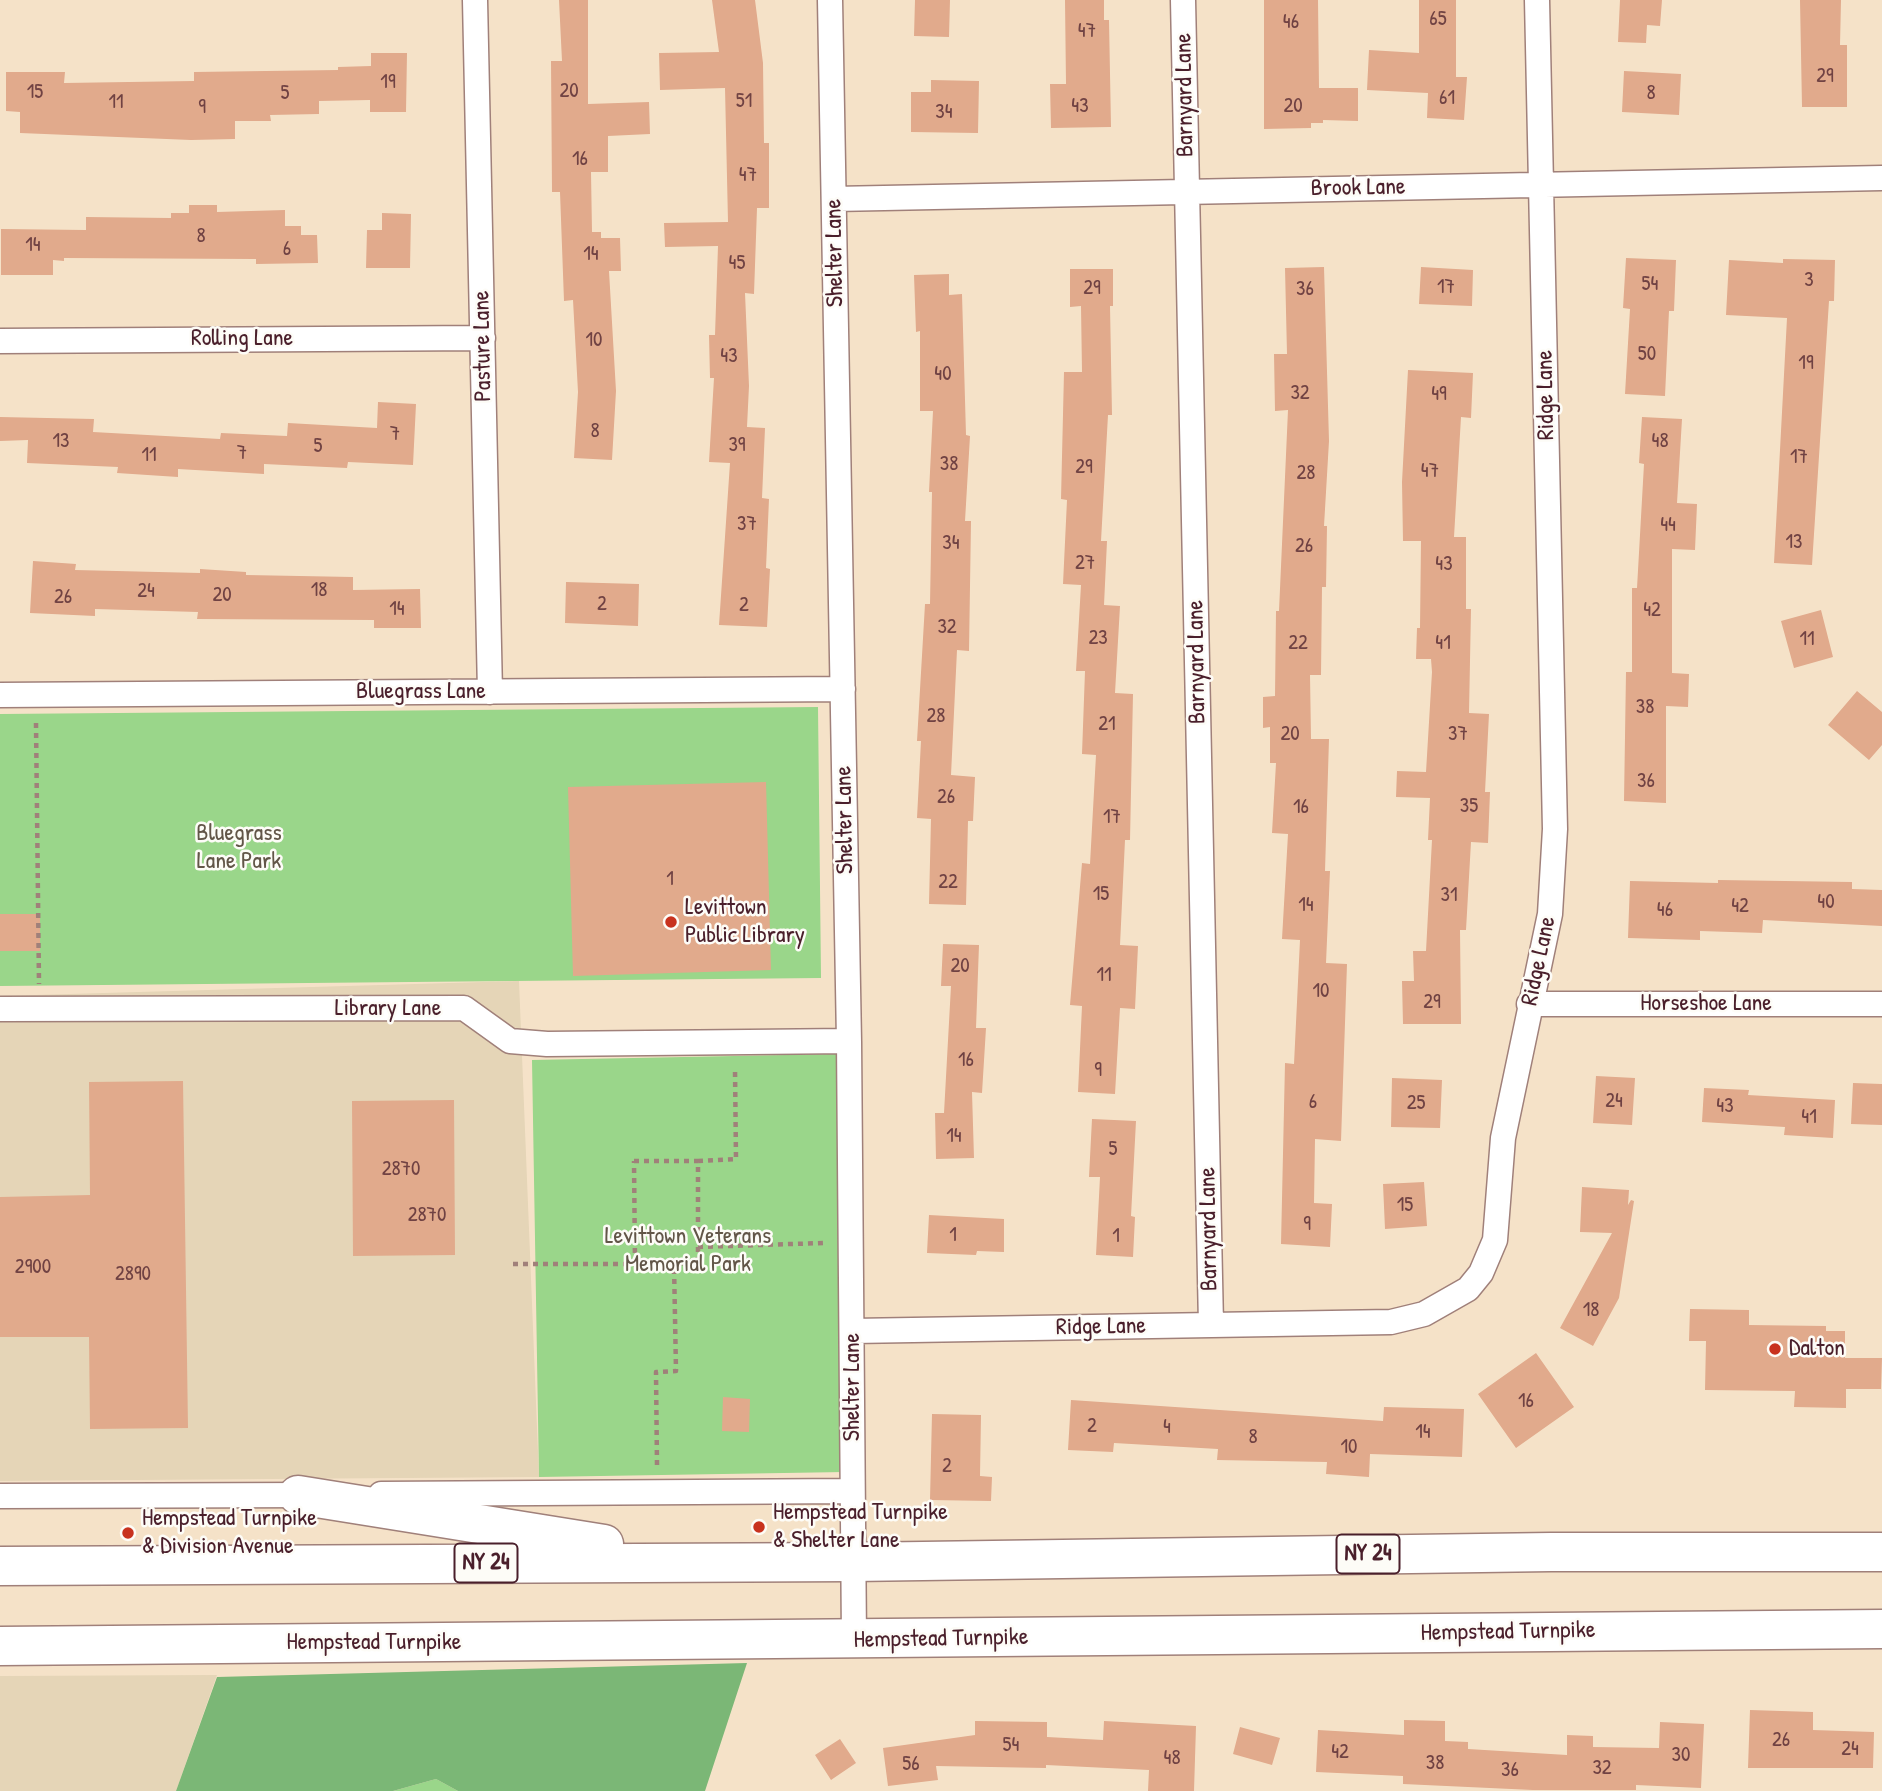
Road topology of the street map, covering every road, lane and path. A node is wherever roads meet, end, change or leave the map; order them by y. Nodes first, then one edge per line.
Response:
1 (475, 0) edge
2 (830, 0) edge
3 (1183, 0) edge
4 (1537, 0) edge
5 (1882, 178) edge
6 (1541, 184) junction
7 (1188, 191) junction
8 (834, 199) junction
9 (483, 338) junction
10 (0, 341) edge
11 (843, 689) junction
12 (491, 692) junction
13 (0, 695) edge
14 (36, 695) junction
15 (1529, 1004) junction
16 (1882, 1004) edge
17 (0, 1009) edge
18 (40, 1009) junction
19 (849, 1041) junction
20 (735, 1042) junction
21 (698, 1161) junction
22 (852, 1242) junction
23 (698, 1247) junction
24 (513, 1264) dead end
25 (635, 1264) junction
26 (674, 1264) junction
27 (1211, 1324) junction
28 (853, 1331) junction
29 (852, 1491) junction
30 (657, 1492) junction
31 (298, 1495) junction
32 (0, 1496) edge
33 (1882, 1552) edge
34 (713, 1562) junction
35 (853, 1562) junction
36 (0, 1566) edge
37 (1882, 1629) edge
38 (854, 1640) junction
39 (0, 1646) edge

1 - 9 street, Pasture Lane
2 - 8 street, Shelter Lane
3 - 7 street, Barnyard Lane
4 - 6 street, Ridge Lane
5 - 6 street, Brook Lane
6 - 7 street, Brook Lane
6 - 15 street, Ridge Lane
7 - 8 street, Brook Lane
7 - 27 street, Barnyard Lane
8 - 11 street, Shelter Lane
9 - 10 street, Rolling Lane
9 - 12 street, Pasture Lane
11 - 12 street, Bluegrass Lane
11 - 19 street, Shelter Lane
12 - 14 street, Bluegrass Lane
13 - 14 street, Bluegrass Lane
14 - 18 path
15 - 16 street, Horseshoe Lane
15 - 27 street, Ridge Lane
17 - 18 street, Library Lane
18 - 20 street, Library Lane
19 - 20 street, Library Lane
19 - 22 street, Shelter Lane
20 - 21 path
21 - 23 path
21 - 25 path
22 - 23 path
22 - 28 street, Shelter Lane
23 - 26 path
24 - 25 path
25 - 26 path
26 - 30 path
27 - 28 street, Ridge Lane
28 - 29 street, Shelter Lane
29 - 30 street
29 - 35 street, Shelter Lane
30 - 31 street
31 - 32 street
31 - 34 main road
33 - 35 main road, NY 24
34 - 35 main road, NY 24
34 - 36 main road, NY 24
35 - 38 street, Shelter Lane
37 - 38 main road, Hempstead Turnpike
38 - 39 main road, Hempstead Turnpike

